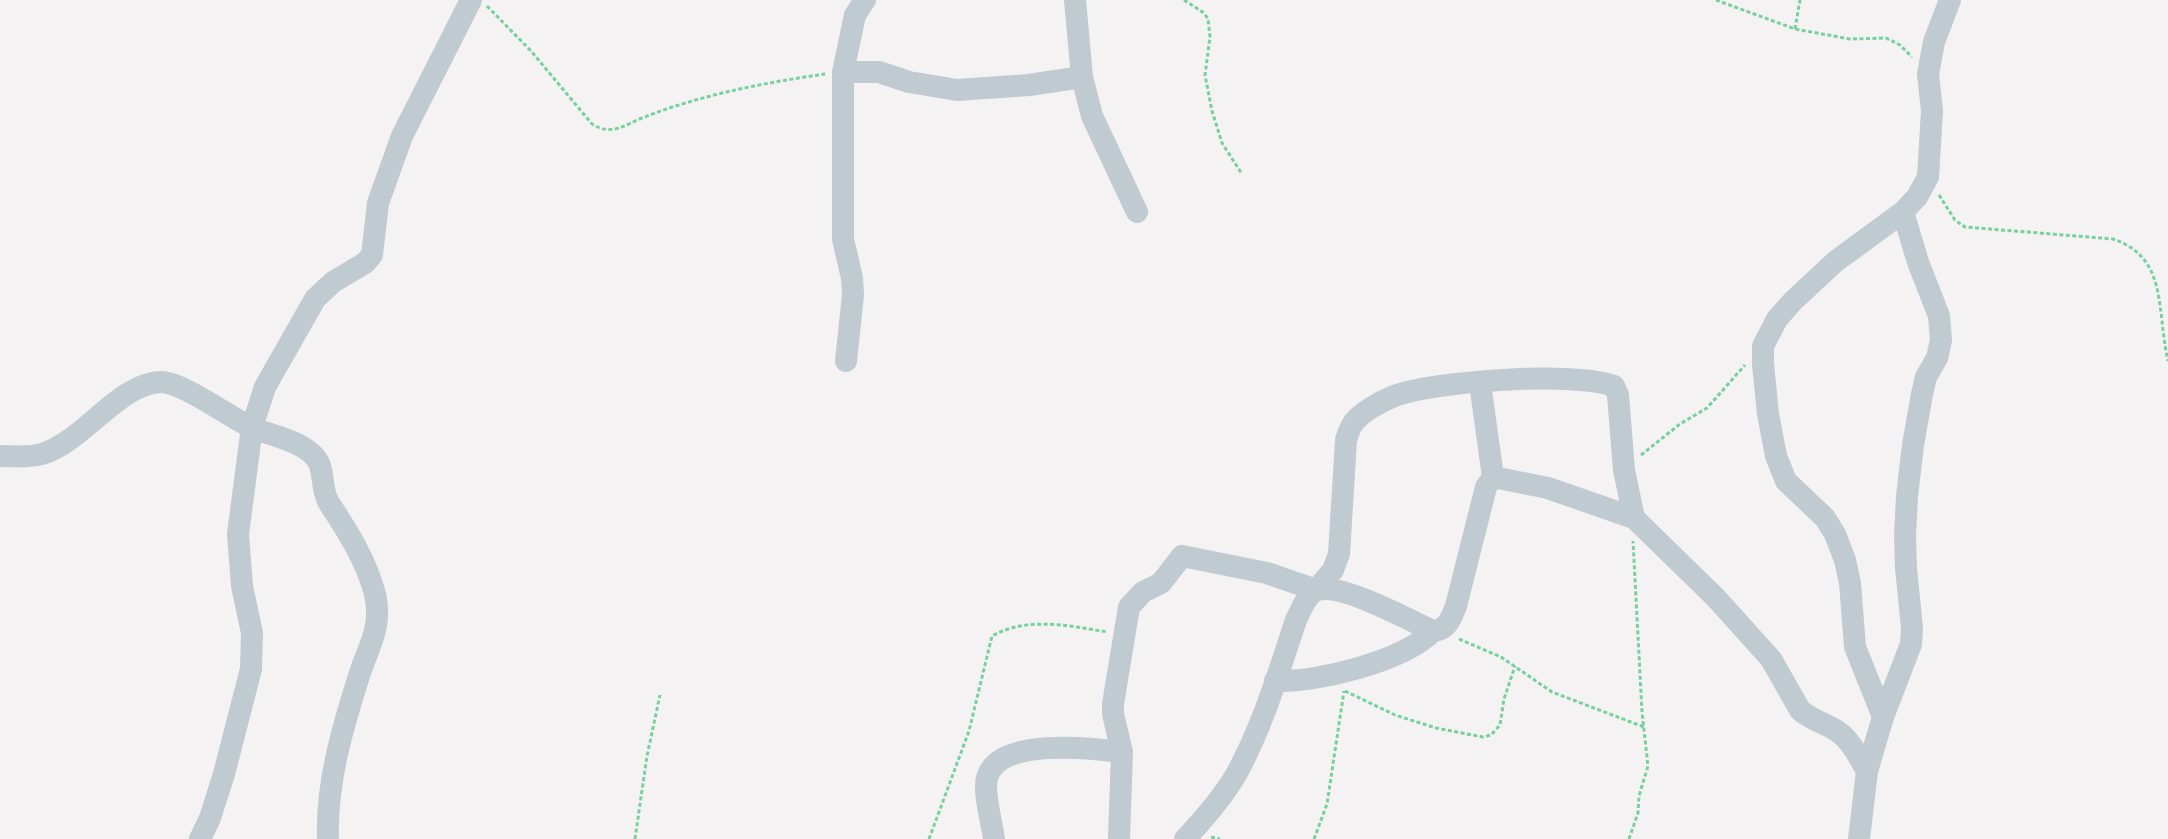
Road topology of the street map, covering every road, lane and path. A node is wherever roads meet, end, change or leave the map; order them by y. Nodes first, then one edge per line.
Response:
1 (471, 0) edge
2 (481, 0) edge
3 (865, 0) edge
4 (1075, 0) edge
5 (1184, 0) edge
6 (1716, 0) edge
7 (1800, 0) edge
8 (1950, 0) edge
9 (1795, 29) junction
10 (843, 72) junction
11 (1928, 74) junction
12 (1082, 77) junction
13 (1928, 169) junction
14 (1242, 174) dead end
15 (1137, 212) dead end
16 (1903, 212) junction
17 (2147, 254) dead end
18 (2164, 294) dead end
19 (1763, 346) junction
20 (846, 361) dead end
21 (2168, 361) edge
22 (1480, 383) junction
23 (252, 428) junction
24 (0, 456) edge
25 (1624, 470) junction
26 (1493, 477) junction
27 (1634, 518) junction
28 (1316, 590) junction
29 (1436, 631) junction
30 (1124, 635) junction
31 (1515, 666) junction
32 (1314, 679) junction
33 (1275, 681) junction
34 (1344, 690) junction
35 (660, 695) dead end
36 (1882, 717) junction
37 (1644, 727) junction
38 (1122, 752) junction
39 (1867, 771) junction
40 (200, 839) edge
41 (328, 839) edge
42 (635, 839) edge
43 (929, 839) edge
44 (994, 839) edge
45 (1119, 839) edge
46 (1185, 839) edge
47 (1314, 839) edge
48 (1629, 839) edge
49 (1859, 839) edge

1 - 23 street
2 - 10 path
3 - 10 street
4 - 12 street
5 - 14 path
6 - 9 path
7 - 9 path
8 - 11 street
9 - 11 path
10 - 12 street
10 - 20 street
11 - 13 street
12 - 15 street
13 - 16 street
13 - 17 path
16 - 19 street
16 - 36 street
18 - 21 path
19 - 25 path
19 - 36 street
22 - 25 street
22 - 26 street
22 - 28 street
23 - 24 street
23 - 40 street
23 - 41 street
25 - 27 street
26 - 27 street
26 - 29 street
27 - 37 path
27 - 39 street
28 - 29 street
28 - 30 street
28 - 33 street
29 - 31 path
29 - 32 street
30 - 38 street
30 - 43 path
31 - 34 path
31 - 37 path
32 - 33 street
32 - 34 path
33 - 46 street
34 - 47 path
35 - 42 path
36 - 39 street
37 - 48 path
38 - 44 street
38 - 45 street
39 - 49 street

